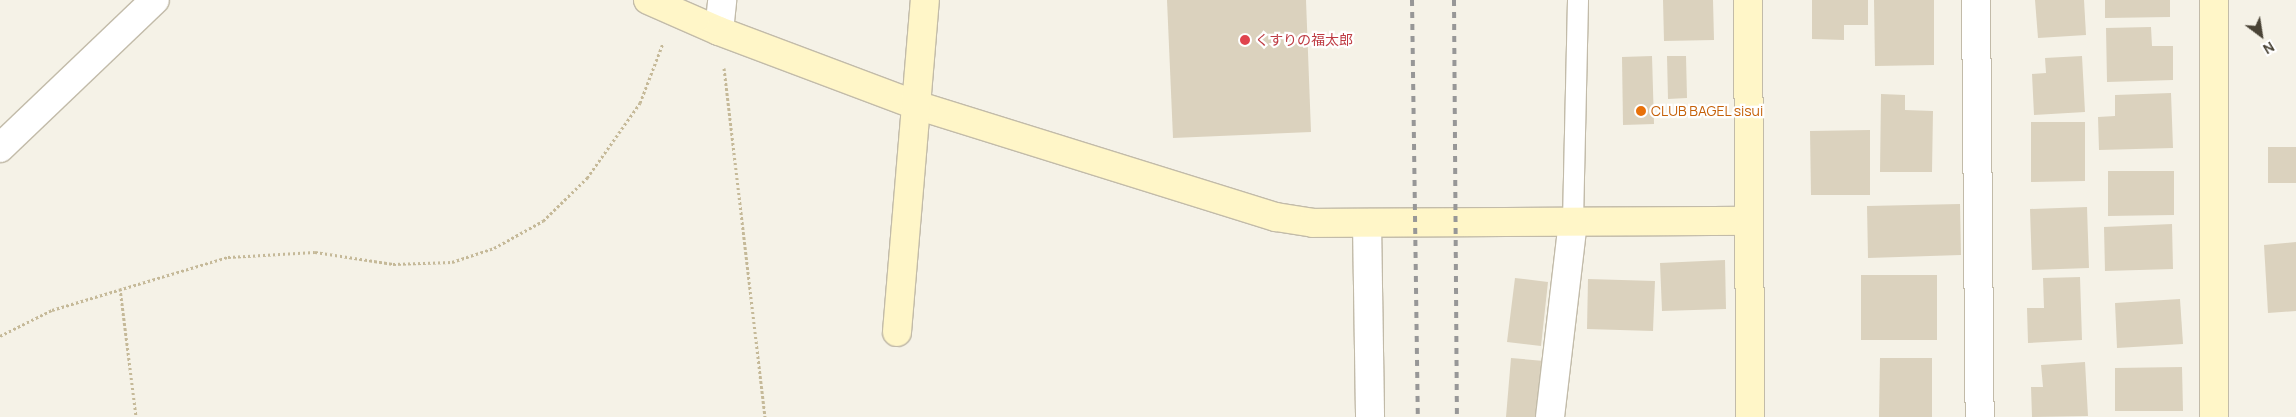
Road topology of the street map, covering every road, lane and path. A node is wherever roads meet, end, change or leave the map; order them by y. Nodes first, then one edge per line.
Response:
1 (155, 0) edge
2 (648, 0) edge
3 (722, 0) edge
4 (926, 0) edge
5 (1578, 0) edge
6 (1748, 0) edge
7 (1976, 0) edge
8 (2214, 0) edge
9 (675, 12) junction
10 (719, 31) junction
11 (916, 105) junction
12 (0, 148) edge
13 (1748, 221) junction
14 (1574, 222) junction
15 (1367, 223) junction
16 (120, 288) junction
17 (897, 332) dead end
18 (0, 336) edge
19 (136, 417) edge
20 (765, 417) edge
21 (1370, 417) edge
22 (1550, 417) edge
23 (1750, 417) edge
24 (1980, 417) edge
25 (2214, 417) edge

1 - 12 street
2 - 9 street
3 - 10 street
4 - 11 street
5 - 14 lane
6 - 13 street
7 - 24 street
8 - 25 street
9 - 10 street
9 - 16 path
10 - 11 street
10 - 20 path
11 - 15 street
11 - 17 street
13 - 14 street
13 - 23 street
14 - 15 street
14 - 22 street
15 - 21 street
16 - 18 path
16 - 19 path

